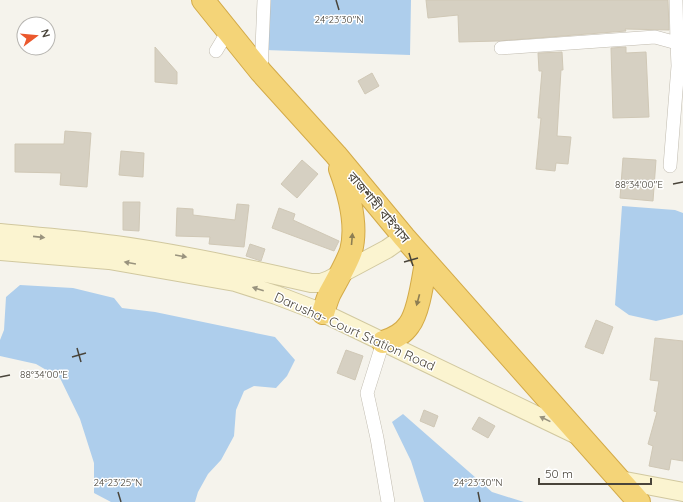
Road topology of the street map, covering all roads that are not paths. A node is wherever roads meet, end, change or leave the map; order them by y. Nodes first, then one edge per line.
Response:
1 (203, 0) edge
2 (264, 0) edge
3 (676, 0) edge
4 (228, 31) junction
5 (677, 43) junction
6 (501, 48) dead end
7 (216, 51) dead end
8 (262, 72) junction
9 (336, 155) junction
10 (670, 166) dead end
11 (0, 233) edge
12 (404, 237) junction
13 (0, 251) edge
14 (426, 262) junction
15 (340, 274) junction
16 (323, 313) junction
17 (383, 342) junction
18 (580, 436) junction
19 (620, 480) junction
20 (683, 492) edge
21 (388, 502) edge
22 (639, 502) edge

1 - 4 highway, রাজশাহী বাইপাস
2 - 8 street
3 - 5 street
4 - 7 street
4 - 8 highway, রাজশাহী বাইপাস
5 - 6 street
5 - 10 street
8 - 9 highway, রাজশাহী বাইপাস
9 - 12 highway, রাজশাহী বাইপাস
15 -> 9 highway
11 -> 15 street, Darusha- Court Station Road
12 - 14 highway, রাজশাহী বাইপাস
12 - 15 street, Darusha- Court Station Road
16 -> 13 street, Darusha- Court Station Road
14 -> 17 highway
14 - 18 highway, রাজশাহী বাইপাস
15 - 16 highway
16 - 17 street, Darusha- Court Station Road
18 -> 17 street, Darusha- Court Station Road
17 - 21 street
18 - 19 highway, রাজশাহী বাইপাস
19 - 20 street
19 - 22 highway, রাজশাহী বাইপাস

